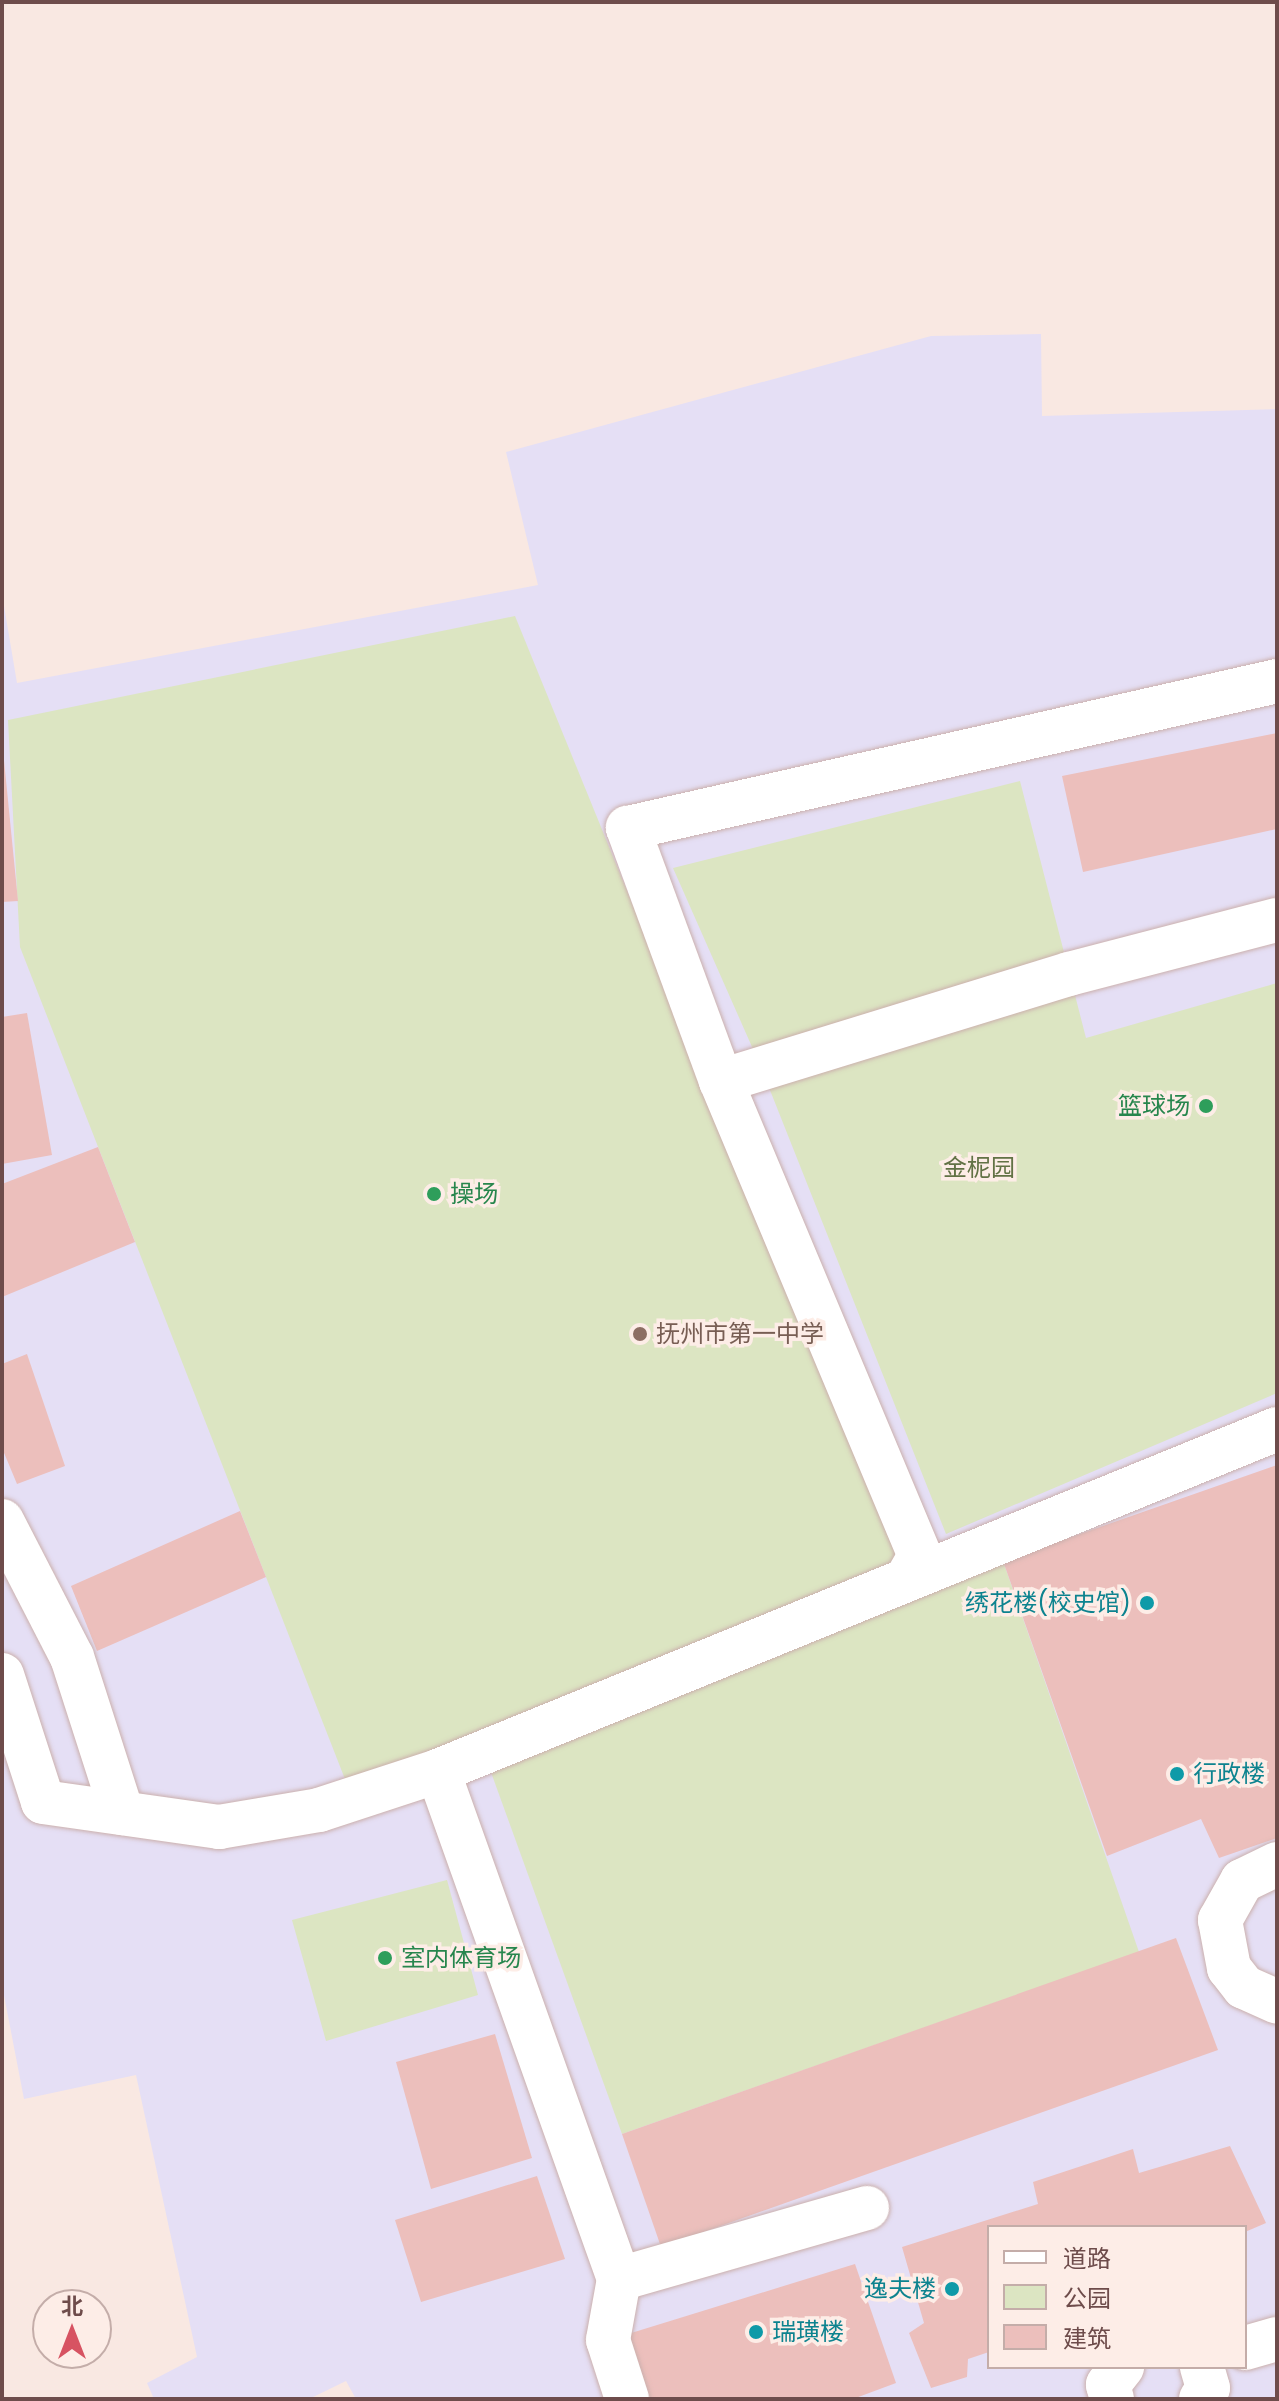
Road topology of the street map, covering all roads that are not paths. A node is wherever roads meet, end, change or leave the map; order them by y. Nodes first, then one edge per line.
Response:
1 (1277, 681) edge
2 (1277, 920) edge
3 (721, 1081) junction
4 (1277, 1429) edge
5 (2, 1521) edge
6 (906, 1580) junction
7 (2, 1675) edge
8 (438, 1771) junction
9 (122, 1813) junction
10 (1277, 1864) edge
11 (1277, 2002) edge
12 (867, 2208) dead end
13 (619, 2279) junction
14 (1277, 2339) edge
15 (1247, 2347) edge
16 (1203, 2369) edge
17 (627, 2399) edge
18 (1201, 2399) edge

1 - 3 lane
2 - 3 lane
3 - 6 lane
4 - 6 lane
5 - 9 lane
6 - 8 lane
7 - 9 lane
8 - 9 lane
8 - 13 lane
10 - 11 lane
12 - 13 lane
13 - 17 lane
14 - 15 lane
16 - 18 lane

